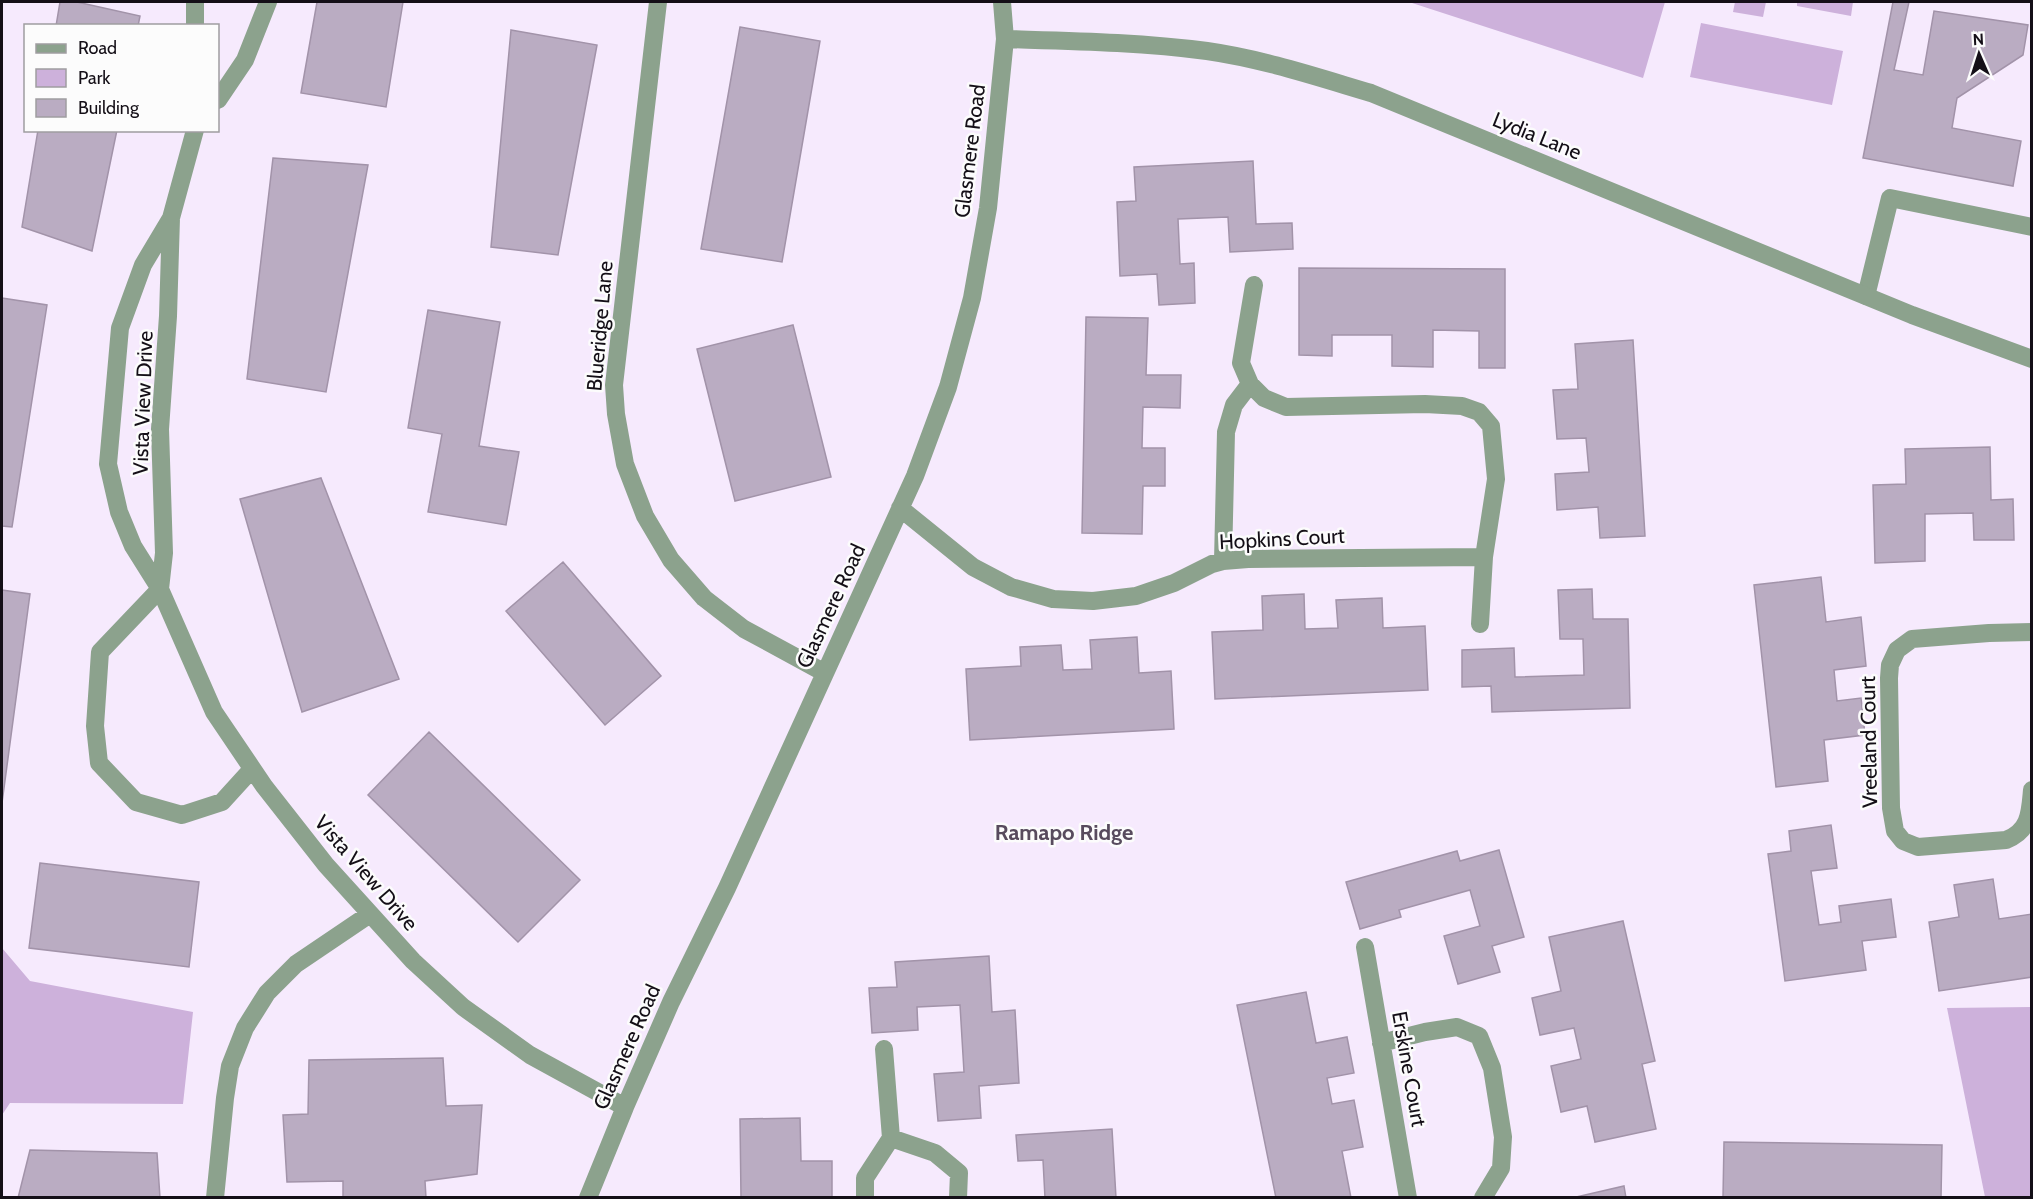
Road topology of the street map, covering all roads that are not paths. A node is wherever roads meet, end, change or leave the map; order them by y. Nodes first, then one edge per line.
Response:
1 (195, 2) edge
2 (268, 2) edge
3 (658, 2) edge
4 (1002, 2) edge
5 (195, 24) edge
6 (1005, 39) junction
7 (219, 98) edge
8 (194, 132) edge
9 (171, 218) junction
10 (2031, 227) edge
11 (1254, 285) dead end
12 (1866, 296) junction
13 (2031, 359) edge
14 (1250, 384) junction
15 (900, 508) junction
16 (1484, 557) junction
17 (1223, 561) junction
18 (160, 589) junction
19 (1480, 624) dead end
20 (2031, 632) edge
21 (825, 674) junction
22 (252, 769) junction
23 (2031, 790) edge
24 (370, 914) junction
25 (1365, 947) dead end
26 (1381, 1043) junction
27 (884, 1049) dead end
28 (625, 1107) junction
29 (891, 1138) junction
30 (215, 1197) edge
31 (588, 1197) edge
32 (865, 1197) edge
33 (958, 1197) edge
34 (1408, 1197) edge
35 (1483, 1197) edge

1 - 5 street
2 - 7 street
3 - 21 street, Blueridge Lane
4 - 6 street, Glasmere Road
6 - 12 street, Lydia Lane
6 - 15 street, Glasmere Road
8 - 9 street, Vista View Drive
9 - 18 street, Vista View Drive
9 - 18 street, Vista View Drive
10 - 12 street
11 - 14 street
12 - 13 street, Lydia Lane
14 - 16 street
14 - 17 street
15 - 17 street, Hopkins Court
15 - 21 street, Glasmere Road
16 - 17 street, Hopkins Court
16 - 19 street
18 - 22 street, Vista View Drive
18 - 22 street
20 - 23 street, Vreeland Court
21 - 28 street, Glasmere Road
22 - 24 street, Vista View Drive
24 - 28 street, Vista View Drive
24 - 30 street
25 - 26 street, Erskine Court
26 - 34 street, Erskine Court
26 - 35 street
27 - 29 street
28 - 31 street, Glasmere Road
29 - 32 street
29 - 33 street

